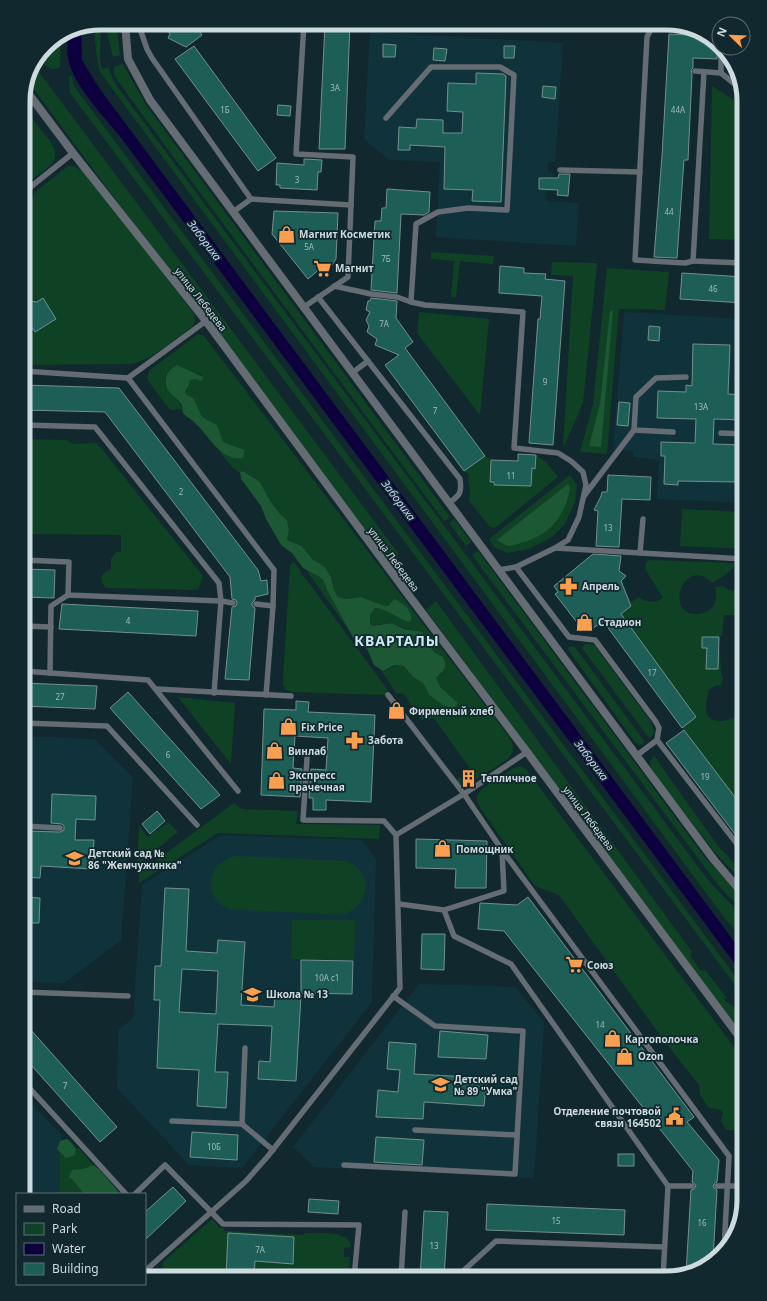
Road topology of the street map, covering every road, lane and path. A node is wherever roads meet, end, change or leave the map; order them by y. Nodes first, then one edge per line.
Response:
1 (126, 30) edge
2 (140, 30) edge
3 (304, 30) edge
4 (650, 30) edge
5 (721, 56) edge
6 (695, 71) dead end
7 (704, 72) junction
8 (721, 73) junction
9 (735, 84) edge
10 (30, 96) edge
11 (386, 118) dead end
12 (73, 153) junction
13 (560, 170) dead end
14 (640, 172) junction
15 (30, 187) edge
16 (251, 199) junction
17 (351, 205) junction
18 (233, 212) junction
19 (693, 261) junction
20 (737, 263) edge
21 (334, 286) junction
22 (318, 297) junction
23 (411, 302) junction
24 (304, 307) junction
25 (206, 321) junction
26 (368, 361) junction
27 (30, 371) edge
28 (352, 373) junction
29 (686, 377) dead end
30 (128, 378) junction
31 (30, 425) edge
32 (634, 430) junction
33 (673, 432) dead end
34 (721, 433) dead end
35 (737, 434) edge
36 (583, 498) junction
37 (449, 503) junction
38 (643, 519) dead end
39 (555, 548) junction
40 (640, 553) junction
41 (737, 559) edge
42 (30, 560) edge
43 (516, 567) junction
44 (498, 570) junction
45 (68, 595) junction
46 (221, 601) junction
47 (233, 603) dead end
48 (256, 604) dead end
49 (273, 606) junction
50 (30, 626) edge
51 (51, 627) junction
52 (30, 672) edge
53 (50, 673) junction
54 (156, 689) junction
55 (214, 692) junction
56 (266, 695) junction
57 (388, 695) dead end
58 (291, 696) dead end
59 (30, 723) edge
60 (657, 740) junction
61 (527, 752) junction
62 (636, 756) junction
63 (306, 758) dead end
64 (238, 791) dead end
65 (464, 794) junction
66 (197, 825) dead end
67 (30, 826) edge
68 (60, 828) dead end
69 (396, 835) junction
70 (737, 844) edge
71 (502, 850) junction
72 (737, 887) edge
73 (399, 904) junction
74 (444, 910) junction
75 (30, 992) edge
76 (128, 996) dead end
77 (393, 996) junction
78 (737, 1034) edge
79 (245, 1048) dead end
80 (30, 1089) edge
81 (172, 1121) dead end
82 (242, 1124) junction
83 (415, 1130) dead end
84 (517, 1135) junction
85 (273, 1150) junction
86 (344, 1165) dead end
87 (668, 1186) junction
88 (692, 1186) dead end
89 (717, 1186) dead end
90 (727, 1186) junction
91 (737, 1186) edge
92 (125, 1193) edge
93 (136, 1193) edge
94 (211, 1212) junction
95 (405, 1212) dead end
96 (724, 1240) edge
97 (664, 1247) junction
98 (146, 1270) edge
99 (355, 1271) edge
100 (401, 1271) edge
101 (463, 1271) edge
102 (663, 1271) edge

1 - 18 street
2 - 16 lane
3 - 17 lane
4 - 14 lane
5 - 8 lane
6 - 7 lane
7 - 8 lane
7 - 19 lane
8 - 9 lane
10 - 12 street, улица Лебедева
11 - 23 lane
12 - 15 lane
12 - 25 street, улица Лебедева
13 - 14 lane
14 - 19 lane
16 - 17 lane
16 - 18 lane
17 - 21 lane
18 - 24 street
19 - 20 lane
21 - 22 lane
21 - 23 lane
22 - 24 lane
22 - 26 lane
23 - 36 lane
24 - 28 street
25 - 30 lane
25 - 61 street, улица Лебедева
26 - 28 lane
26 - 37 lane
27 - 30 lane
28 - 37 street
29 - 32 lane
30 - 49 lane
31 - 46 lane
32 - 33 lane
32 - 36 lane
34 - 35 lane
36 - 39 lane
37 - 44 street
38 - 40 lane
39 - 40 lane
39 - 43 lane
40 - 41 lane
42 - 45 lane
43 - 44 lane
43 - 60 lane
44 - 62 street
45 - 46 lane
45 - 51 lane
46 - 47 lane
46 - 55 lane
48 - 49 lane
49 - 56 lane
50 - 51 lane
51 - 53 lane
52 - 53 lane
53 - 54 lane
54 - 55 lane
54 - 64 lane
55 - 56 lane
56 - 58 lane
57 - 65 lane
59 - 66 lane
60 - 62 lane
60 - 70 lane
61 - 65 lane
61 - 78 street, улица Лебедева
62 - 72 street
63 - 69 lane
65 - 69 lane
65 - 71 lane
67 - 68 lane
69 - 73 lane
71 - 74 lane
71 - 90 lane
73 - 74 lane
73 - 77 lane
74 - 87 lane
75 - 76 lane
77 - 84 lane
77 - 85 lane
79 - 82 lane
80 - 92 lane
81 - 82 lane
82 - 85 lane
83 - 84 lane
84 - 86 lane
85 - 94 lane
87 - 88 lane
87 - 97 lane
89 - 90 lane
90 - 91 lane
90 - 96 lane
93 - 94 lane
94 - 98 lane
94 - 99 lane
95 - 100 lane
97 - 101 lane
97 - 102 lane

